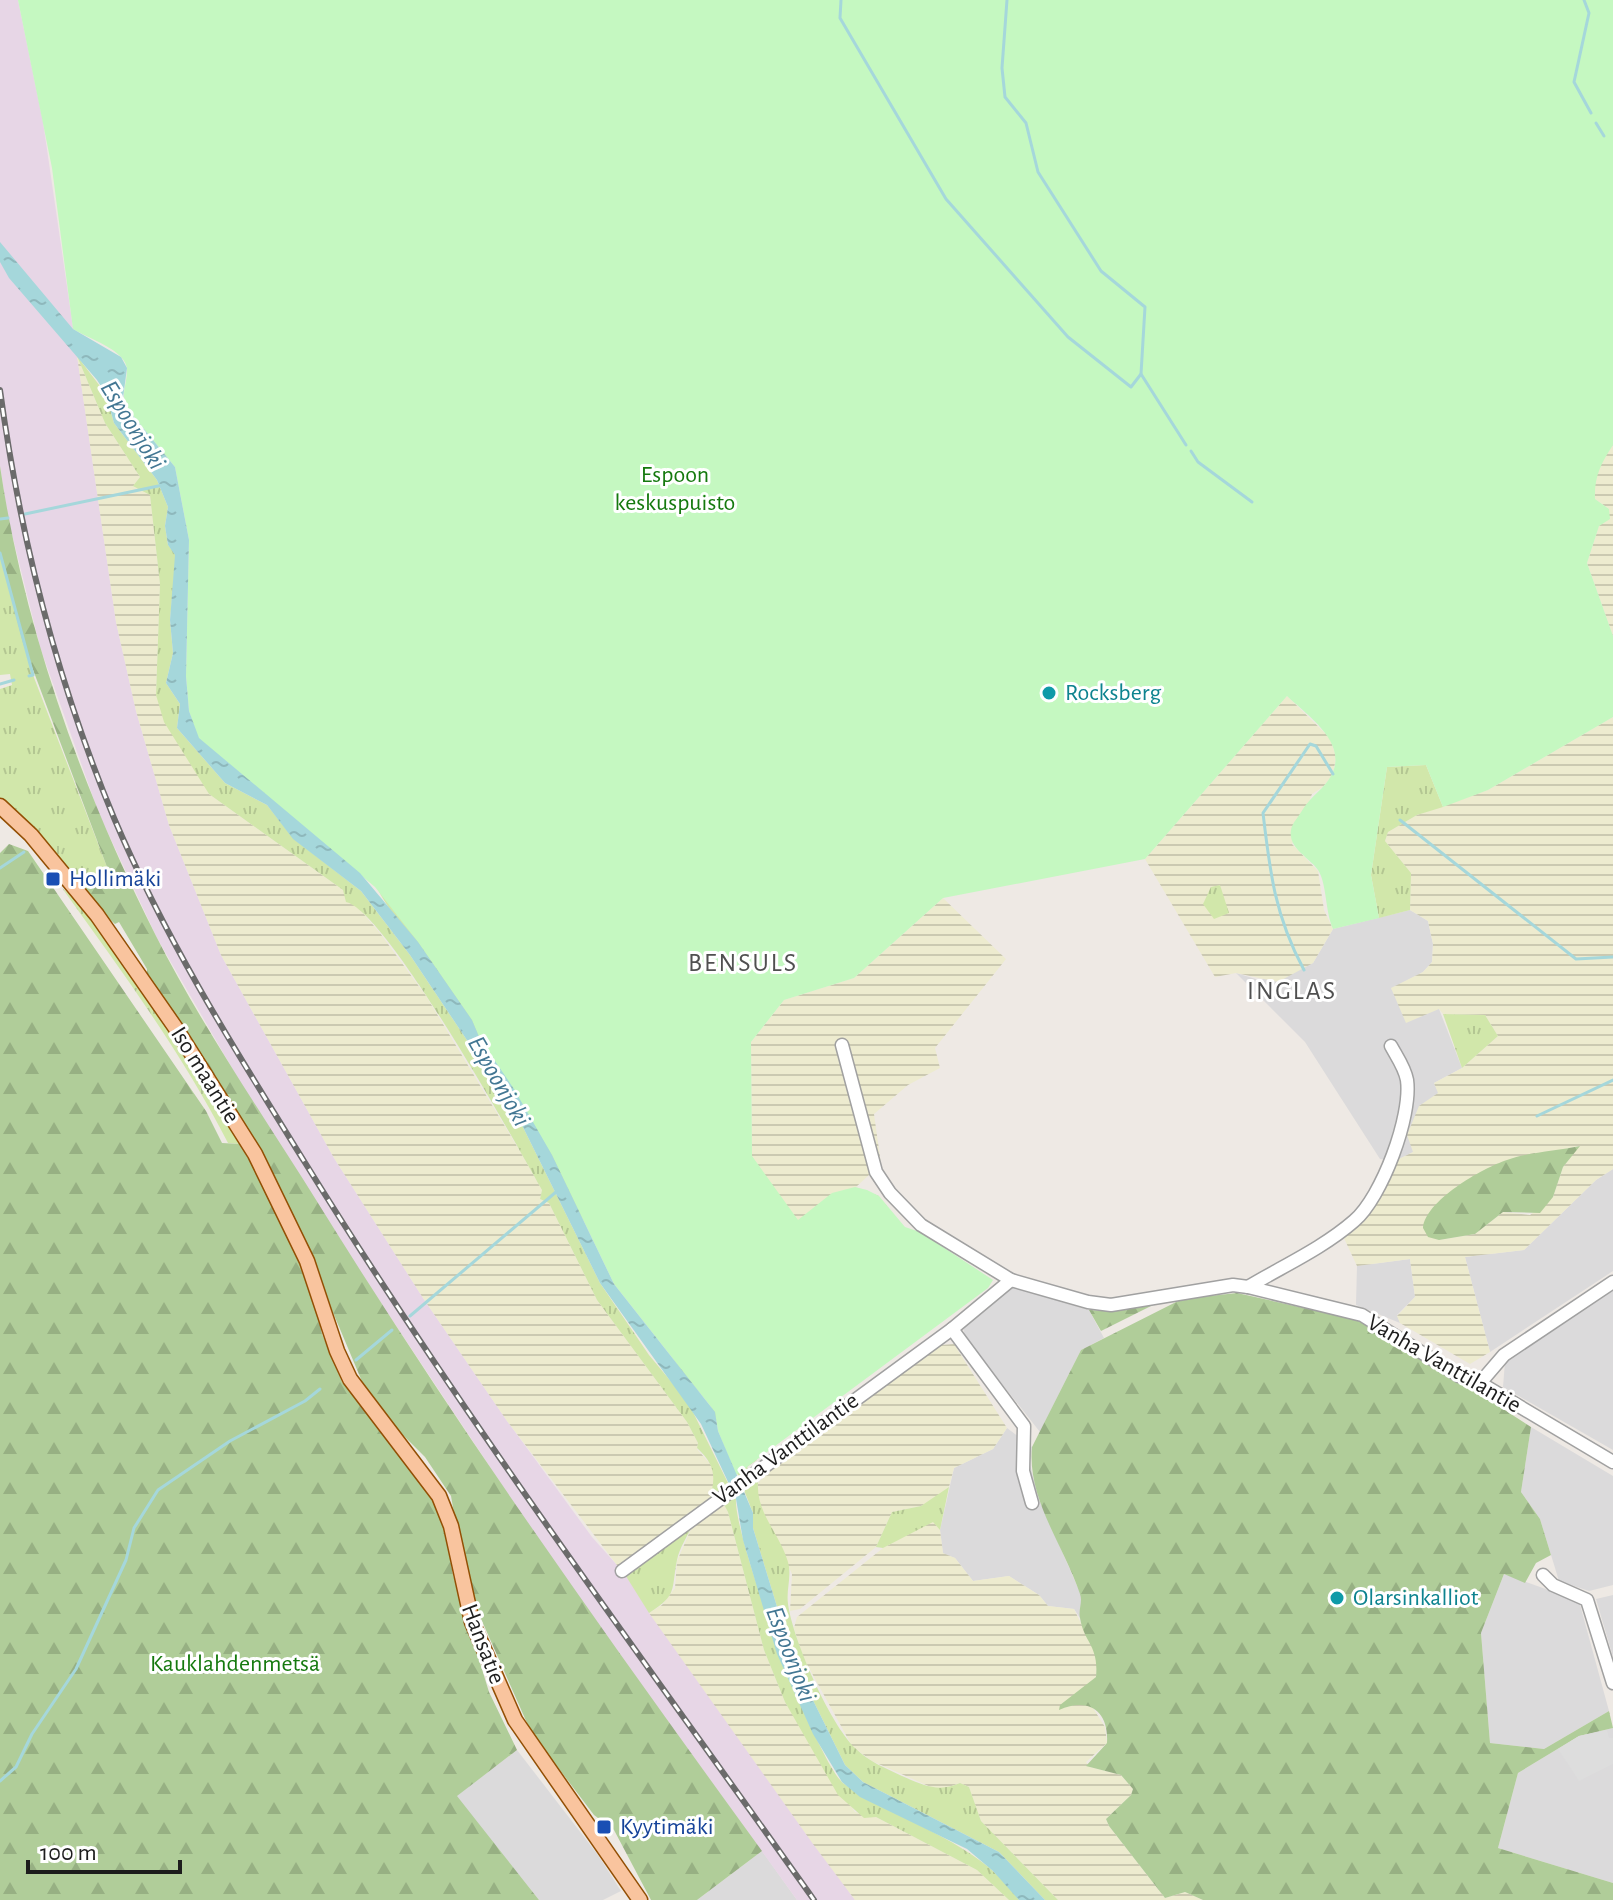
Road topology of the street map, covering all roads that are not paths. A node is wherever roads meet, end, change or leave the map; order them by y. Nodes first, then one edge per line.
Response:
1 (0, 806) edge
2 (842, 1045) dead end
3 (1391, 1046) dead end
4 (1011, 1280) junction
5 (1613, 1282) edge
6 (1248, 1287) junction
7 (952, 1329) junction
8 (350, 1379) joint
9 (1480, 1383) junction
10 (1613, 1462) edge
11 (1032, 1503) dead end
12 (622, 1571) dead end
13 (1543, 1575) dead end
14 (1613, 1683) edge
15 (640, 1900) edge

1 - 8 main road, Iso maantie
2 - 4 street
3 - 6 street
4 - 6 street, Vanha Vanttilantie
4 - 7 street, Vanha Vanttilantie
5 - 9 street
6 - 9 street, Vanha Vanttilantie
7 - 11 street
7 - 12 street, Vanha Vanttilantie
8 - 15 main road, Hansatie
9 - 10 street, Vanha Vanttilantie
13 - 14 street

